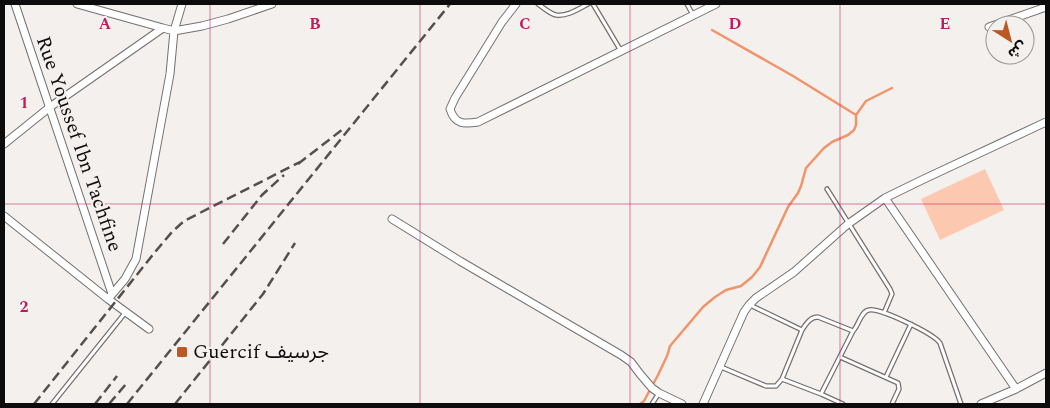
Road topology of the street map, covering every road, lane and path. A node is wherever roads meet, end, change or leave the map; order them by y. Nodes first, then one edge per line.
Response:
1 (16, 4) edge
2 (77, 4) edge
3 (182, 4) edge
4 (272, 4) edge
5 (516, 4) edge
6 (538, 4) edge
7 (582, 4) edge
8 (588, 4) edge
9 (593, 4) edge
10 (687, 4) edge
11 (716, 4) edge
12 (1046, 7) edge
13 (578, 10) junction
14 (693, 15) junction
15 (1023, 15) edge
16 (163, 28) junction
17 (174, 31) junction
18 (621, 51) junction
19 (50, 107) junction
20 (1046, 122) edge
21 (4, 144) edge
22 (827, 189) dead end
23 (885, 198) junction
24 (4, 216) edge
25 (392, 219) dead end
26 (848, 224) junction
27 (110, 296) junction
28 (749, 304) junction
29 (126, 312) junction
30 (884, 313) junction
31 (911, 324) junction
32 (149, 329) dead end
33 (802, 330) junction
34 (853, 330) junction
35 (840, 357) junction
36 (721, 367) junction
37 (1046, 373) edge
38 (886, 377) junction
39 (782, 379) junction
40 (1016, 389) junction
41 (659, 393) junction
42 (821, 394) junction
43 (52, 404) edge
44 (652, 404) edge
45 (682, 404) edge
46 (704, 404) edge
47 (843, 404) edge
48 (892, 404) edge
49 (961, 404) edge
50 (981, 404) edge

1 - 19 street, Rue Youssef Ibn Tachfine
2 - 16 street
3 - 17 street
4 - 17 street
5 - 18 street
6 - 13 lane
7 - 13 lane
8 - 13 lane
9 - 18 lane
10 - 14 lane
11 - 14 street
12 - 15 street
14 - 18 street
16 - 17 street
16 - 19 street
17 - 27 street
19 - 21 street
19 - 27 street, Rue Youssef Ibn Tachfine
20 - 23 street
22 - 26 lane
23 - 26 street
23 - 40 street
24 - 27 street
25 - 41 street
26 - 28 street
26 - 30 lane
27 - 29 street
28 - 33 lane
28 - 36 street
29 - 32 street
29 - 43 lane
30 - 31 lane
30 - 34 lane
31 - 38 lane
31 - 49 lane
33 - 34 lane
33 - 39 lane
34 - 35 lane
35 - 38 lane
35 - 42 lane
36 - 39 lane
36 - 46 street
37 - 40 street
38 - 48 lane
39 - 42 lane
40 - 50 street
41 - 44 lane
41 - 45 street
42 - 47 lane

